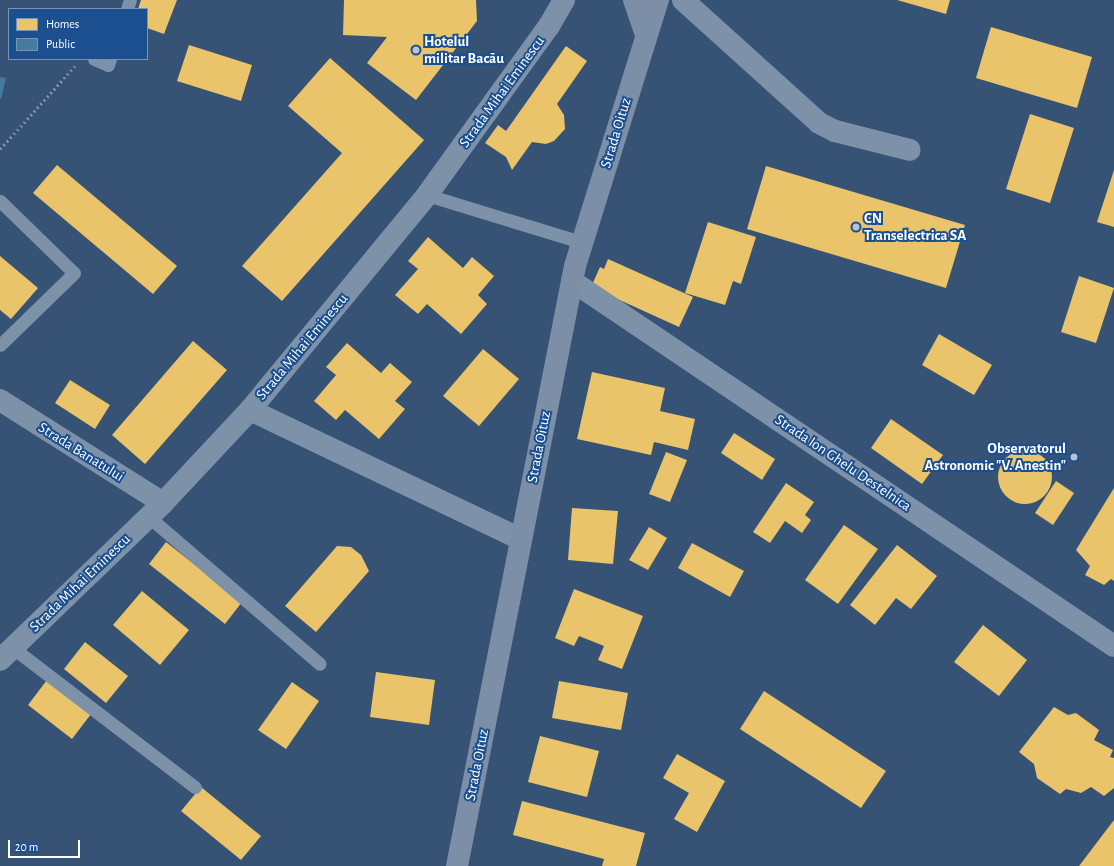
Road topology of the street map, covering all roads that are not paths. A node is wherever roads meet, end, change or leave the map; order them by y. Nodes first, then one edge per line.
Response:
1 (564, 0) edge
2 (634, 0) edge
3 (658, 0) edge
4 (683, 0) edge
5 (646, 34) junction
6 (96, 60) edge
7 (110, 60) edge
8 (910, 150) dead end
9 (427, 195) junction
10 (0, 201) edge
11 (581, 242) junction
12 (572, 281) junction
13 (0, 345) edge
14 (0, 400) edge
15 (250, 410) junction
16 (156, 510) junction
17 (520, 539) junction
18 (1114, 646) edge
19 (6, 654) edge
20 (320, 664) dead end
21 (195, 787) dead end
22 (457, 866) edge

1 - 9 street, Strada Mihai Eminescu
2 - 5 main road
3 - 5 main road, Strada Oituz
4 - 8 street
5 - 11 main road, Strada Oituz
6 - 7 lane
9 - 11 lane
9 - 15 street, Strada Mihai Eminescu
10 - 13 lane
11 - 12 main road, Strada Oituz
12 - 17 main road, Strada Oituz
12 - 18 street, Strada Ion Ghelu Destelnica
14 - 16 street, Strada Banatului
15 - 16 street, Strada Mihai Eminescu
15 - 17 street
16 - 19 street, Strada Mihai Eminescu
16 - 20 lane
17 - 22 main road, Strada Oituz
19 - 21 lane

